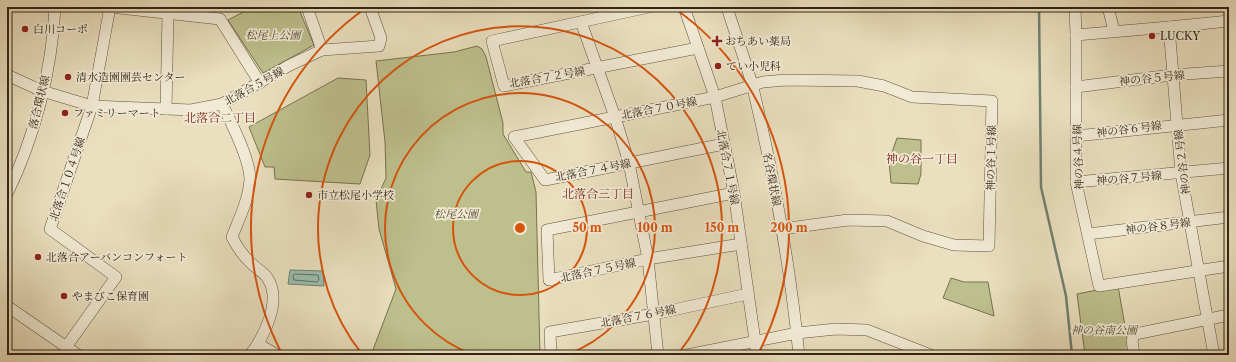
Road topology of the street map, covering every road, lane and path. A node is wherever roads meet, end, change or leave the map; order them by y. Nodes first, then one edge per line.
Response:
1 (55, 7) edge
2 (110, 7) edge
3 (307, 7) edge
4 (370, 7) edge
5 (649, 7) edge
6 (684, 7) edge
7 (727, 7) edge
8 (1075, 7) edge
9 (1108, 7) edge
10 (168, 14) junction
11 (1229, 21) edge
12 (581, 22) junction
13 (1169, 27) junction
14 (1114, 31) junction
15 (1076, 35) junction
16 (698, 48) junction
17 (322, 50) junction
18 (597, 69) junction
19 (1229, 71) edge
20 (1172, 75) junction
21 (7, 76) edge
22 (260, 83) junction
23 (752, 87) junction
24 (1076, 87) junction
25 (42, 91) junction
26 (715, 97) junction
27 (222, 104) junction
28 (92, 106) junction
29 (166, 109) junction
30 (615, 117) junction
31 (1229, 120) edge
32 (1177, 124) junction
33 (1076, 136) junction
34 (724, 144) junction
35 (629, 163) junction
36 (1229, 168) edge
37 (1181, 173) junction
38 (1076, 182) junction
39 (734, 193) junction
40 (7, 194) edge
41 (639, 212) junction
42 (1229, 217) edge
43 (1190, 222) junction
44 (782, 229) junction
45 (1088, 234) junction
46 (741, 244) junction
47 (648, 259) junction
48 (1229, 266) edge
49 (1199, 271) junction
50 (748, 294) junction
51 (7, 306) edge
52 (654, 314) junction
53 (1229, 315) edge
54 (1208, 319) junction
55 (797, 333) junction
56 (755, 342) junction
57 (258, 344) junction
58 (66, 347) junction
59 (78, 355) edge
60 (250, 355) edge
61 (277, 355) edge
62 (551, 355) edge
63 (658, 355) edge
64 (687, 355) edge
65 (757, 355) edge
66 (799, 355) edge
67 (931, 355) edge
68 (1134, 355) edge
69 (1214, 355) edge

1 - 25 street, 落合環状線
2 - 10 street
2 - 28 street
3 - 17 street
4 - 17 street
5 - 12 street, 北落合７２号線
6 - 16 street
7 - 23 street, 名谷環状線
8 - 15 street, 神の谷４号線
9 - 14 street
10 - 22 street
10 - 29 street
11 - 13 street
12 - 18 street
12 - 18 street, 北落合７２号線
13 - 14 street
13 - 20 street, 神の谷２号線
14 - 15 street
15 - 24 street, 神の谷４号線
16 - 18 street, 北落合７２号線
16 - 26 street
17 - 22 street, 北落合５号線
18 - 30 street
19 - 20 street, 神の谷５号線
20 - 24 street, 神の谷５号線
20 - 32 street, 神の谷２号線
21 - 25 street, 北落合５号線
22 - 27 street, 北落合５号線
23 - 26 street, 北落合７０号線
23 - 44 street, 名谷環状線
23 - 44 street, 神の谷１号線
24 - 33 street, 神の谷４号線
25 - 28 street, 北落合５号線
25 - 40 street, 落合環状線
26 - 30 street, 北落合７０号線
26 - 34 street, 北落合７１号線
27 - 29 street, 北落合５号線
27 - 57 street
28 - 29 street, 北落合５号線
28 - 58 street, 北落合１０４号線
30 - 35 street, 北落合７０号線
30 - 35 street, 北落合７４号線
31 - 32 street, 神の谷６号線
32 - 33 street, 神の谷６号線
32 - 37 street, 神の谷２号線
33 - 38 street, 神の谷４号線
34 - 35 street, 北落合７４号線
34 - 39 street, 北落合７１号線
35 - 41 street, 北落合７０号線
36 - 37 street, 神の谷７号線
37 - 38 street, 神の谷７号線
37 - 43 street, 神の谷２号線
38 - 45 street, 神の谷４号線
39 - 41 street, 北落合７５号線
39 - 46 street, 北落合７１号線
41 - 47 street, 北落合７０号線
41 - 47 street, 北落合７５号線
42 - 43 street, 神の谷８号線
43 - 45 street, 神の谷８号線
43 - 49 street, 神の谷２号線
44 - 55 street, 名谷環状線
45 - 49 street, 神の谷４号線
46 - 47 street, 北落合７５号線
46 - 50 street, 北落合７１号線
47 - 52 street, 北落合７０号線
48 - 49 street, 神の谷４号線
49 - 54 street, 神の谷２号線
50 - 52 street, 北落合７６号線
50 - 56 street, 北落合７１号線
51 - 58 street
52 - 62 street, 北落合７６号線
52 - 63 street, 北落合７０号線
53 - 54 street
54 - 68 street
54 - 69 street, 神の谷２号線
55 - 56 street
55 - 66 street, 名谷環状線
55 - 67 street
56 - 64 street
56 - 65 street, 北落合７１号線
57 - 60 street
57 - 61 street
58 - 59 street

